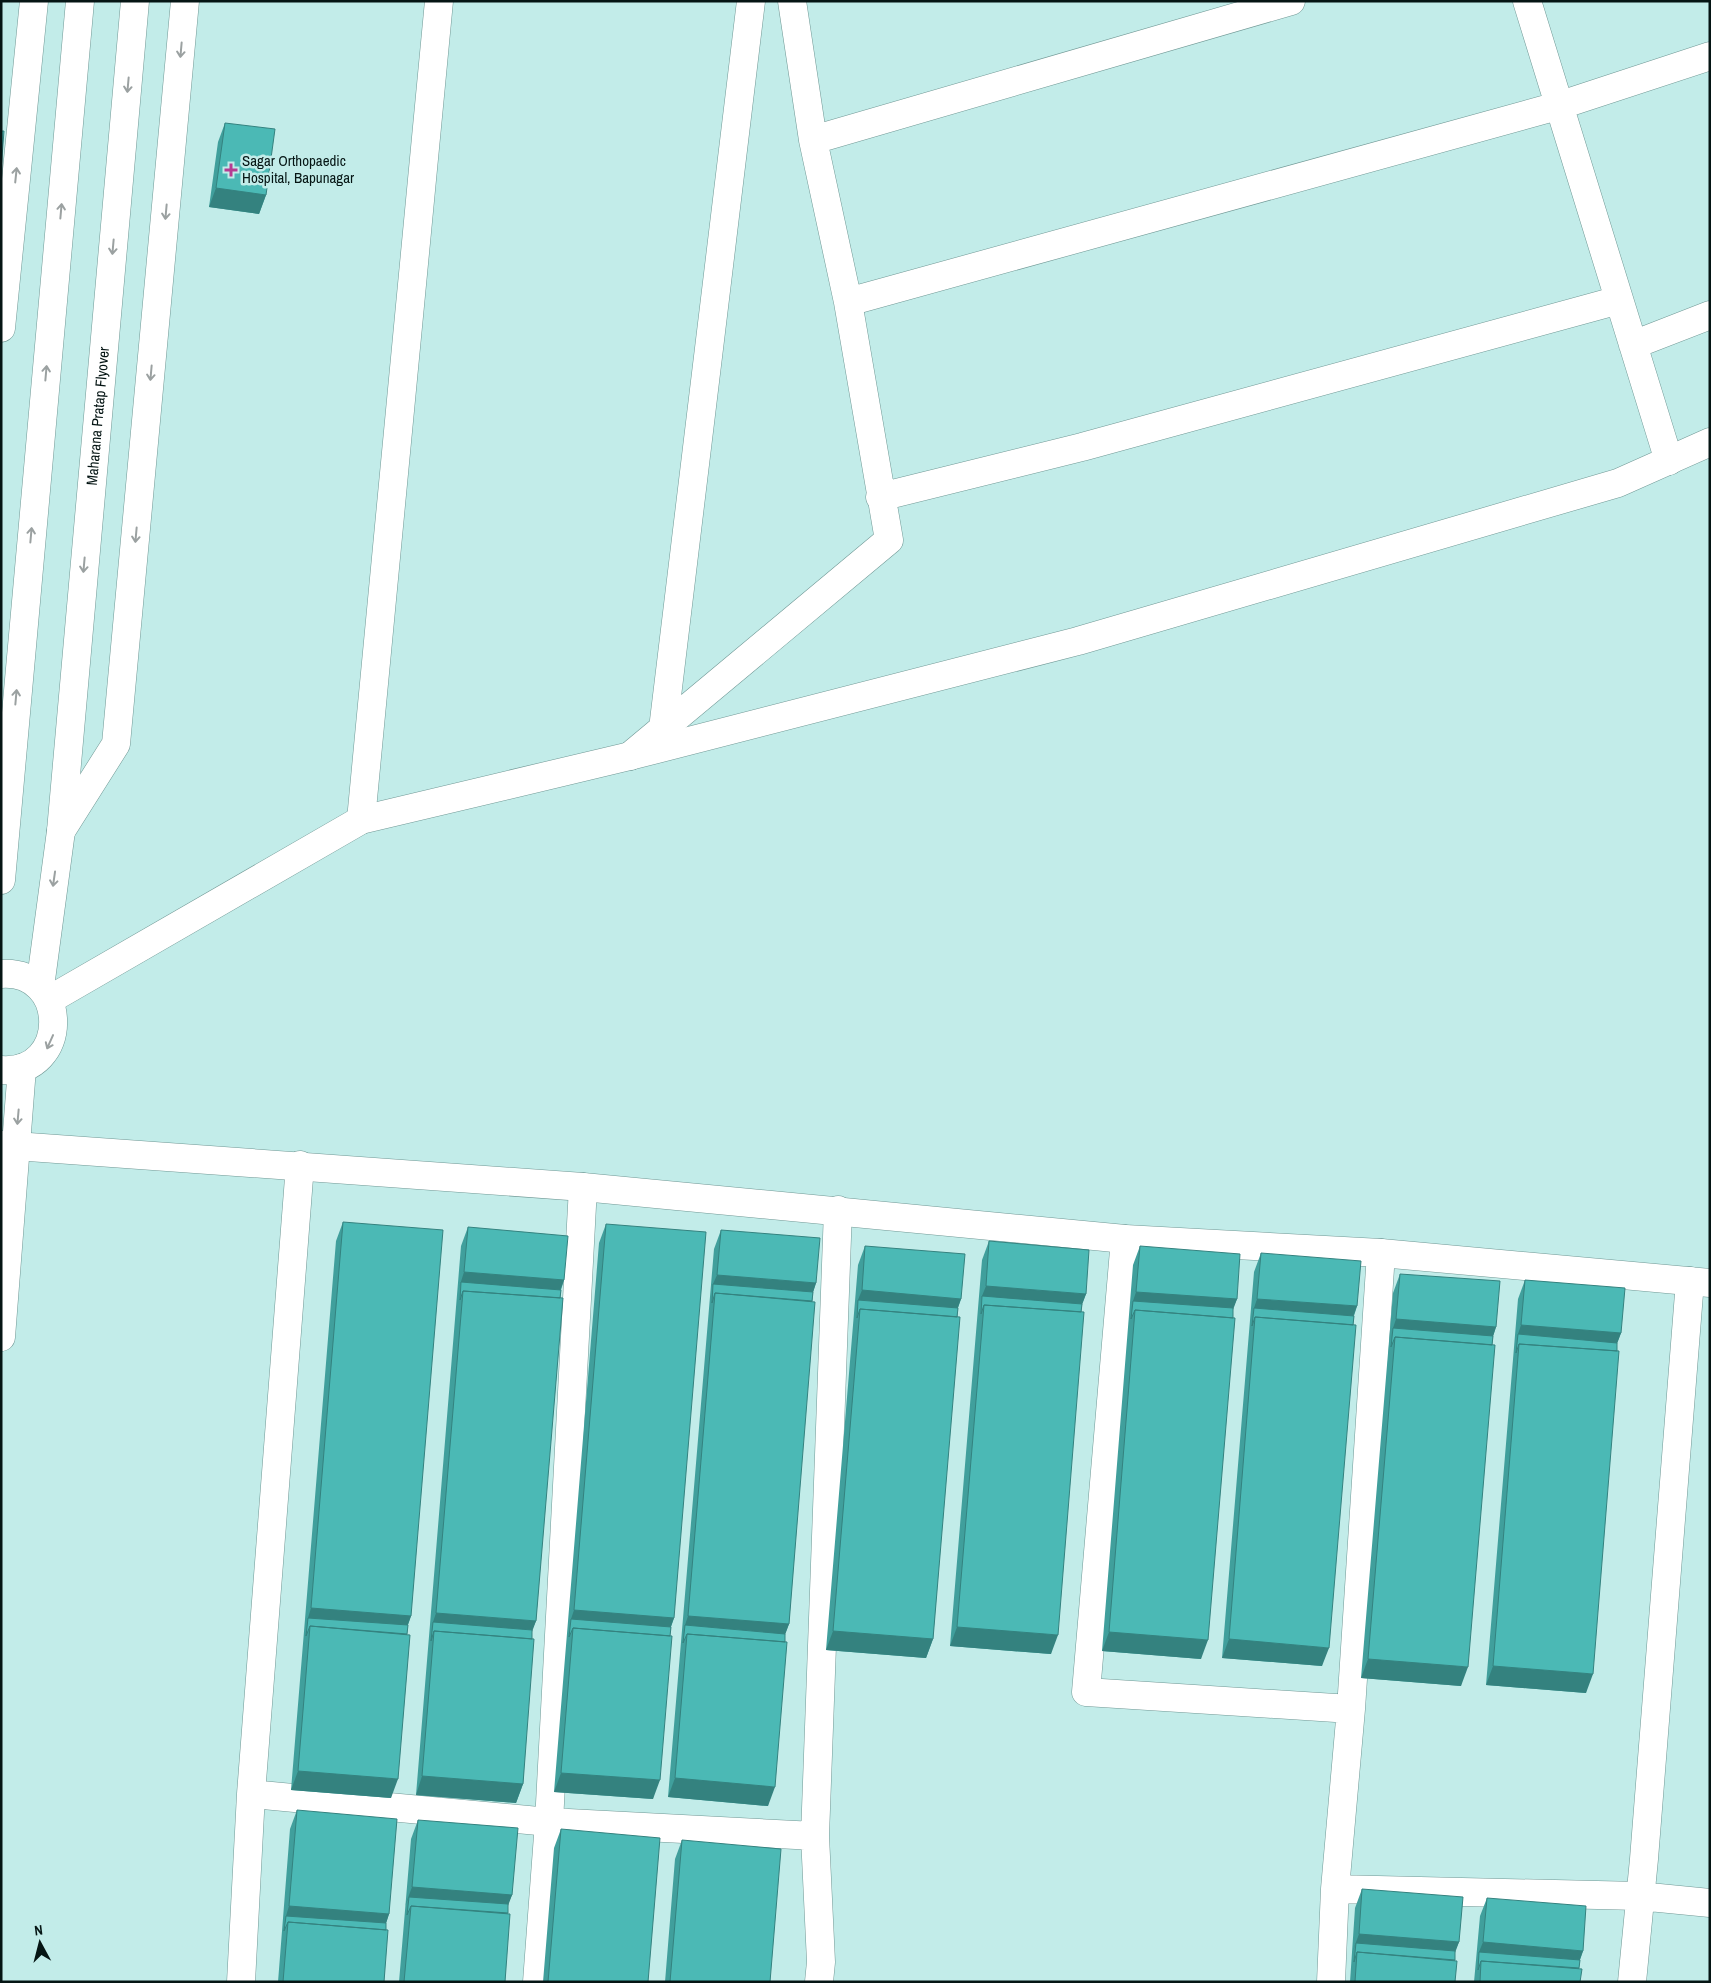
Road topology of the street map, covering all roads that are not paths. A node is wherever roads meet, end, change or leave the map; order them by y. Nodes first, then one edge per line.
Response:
1 (34, 1) edge
2 (80, 1) edge
3 (136, 1) edge
4 (185, 1) edge
5 (439, 1) edge
6 (751, 1) edge
7 (792, 1) edge
8 (1291, 1) edge
9 (1527, 1) edge
10 (1710, 56) edge
11 (1561, 105) junction
12 (813, 140) junction
13 (1619, 300) junction
14 (848, 302) junction
15 (1710, 315) edge
16 (1, 328) edge
17 (1633, 345) junction
18 (1710, 442) edge
19 (1669, 461) junction
20 (880, 497) junction
21 (663, 729) junction
22 (630, 756) junction
23 (361, 820) junction
24 (3, 823) edge
25 (61, 831) junction
26 (1, 880) edge
27 (1, 974) edge
28 (44, 994) junction
29 (12, 1069) edge
30 (8, 1145) edge
31 (300, 1165) junction
32 (583, 1187) junction
33 (838, 1210) junction
34 (1125, 1239) junction
35 (1381, 1253) junction
36 (1700, 1282) edge
37 (1, 1337) edge
38 (1351, 1709) junction
39 (251, 1794) junction
40 (549, 1822) junction
41 (815, 1836) junction
42 (1335, 1889) junction
43 (1639, 1896) junction
44 (1710, 1904) edge
45 (241, 1982) edge
46 (537, 1982) edge
47 (819, 1982) edge
48 (1331, 1982) edge
49 (1632, 1982) edge

16 -> 1 street
24 -> 2 street
3 -> 25 street, Maharana Pratap Flyover
4 -> 25 street
5 - 23 street
6 - 21 street
7 - 12 street
8 - 12 street
9 - 11 street
10 - 11 street
11 - 13 street
11 - 14 street
12 - 14 street
13 - 17 street
13 - 20 street
14 - 20 street
15 - 17 street
17 - 19 street
18 - 19 street
19 - 22 street
20 - 21 street
21 - 22 street
22 - 23 street
23 - 28 street
24 - 26 street
25 -> 28 street, Maharana Pratap Flyover
27 - 28 street
28 -> 29 street, Maharana Pratap Flyover
29 -> 30 street
30 - 31 street
30 - 37 street
31 - 32 street
31 - 39 street
32 - 33 street
32 - 40 street
33 - 34 street
33 - 41 street
34 - 35 street
34 - 38 street
35 - 36 street
35 - 38 street
36 - 43 street
38 - 42 street
39 - 40 street
39 - 45 street
40 - 41 street
40 - 46 street
41 - 47 street
42 - 43 street
42 - 48 street
43 - 44 street
43 - 49 street

